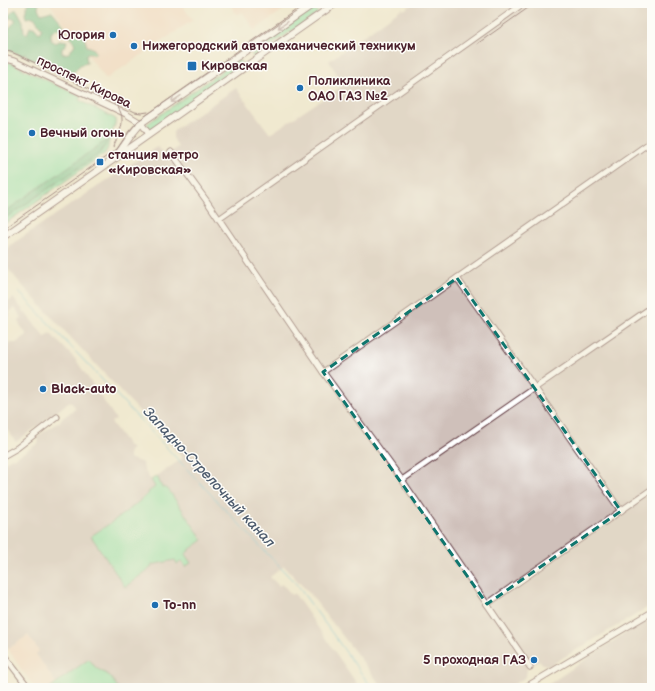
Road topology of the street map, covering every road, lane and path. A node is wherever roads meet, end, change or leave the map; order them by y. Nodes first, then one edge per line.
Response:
1 (315, 3) edge
2 (524, 3) edge
3 (332, 4) edge
4 (243, 53) junction
5 (3, 58) edge
6 (251, 63) junction
7 (141, 123) junction
8 (149, 134) junction
9 (652, 141) edge
10 (171, 152) dead end
11 (116, 157) junction
12 (219, 219) junction
13 (3, 237) edge
14 (457, 278) junction
15 (652, 307) edge
16 (323, 372) junction
17 (535, 388) junction
18 (57, 417) dead end
19 (3, 456) edge
20 (402, 480) junction
21 (652, 489) edge
22 (620, 511) junction
23 (487, 604) junction
24 (652, 612) edge
25 (3, 654) edge
26 (530, 667) dead end
27 (29, 688) edge
28 (524, 688) edge

1 -> 4 main road
2 - 12 street
3 - 6 main road
4 - 6 main road
4 -> 7 main road
5 - 7 street, проспект Кирова
6 - 8 main road
7 - 8 street, проспект Кирова
7 - 11 main road
8 - 11 main road
9 - 14 street
10 - 12 street
11 - 13 main road
12 - 16 street
14 - 16 street
14 - 17 street
15 - 17 street
16 - 20 street
17 - 20 street
17 - 22 street
18 - 19 street
20 - 23 street
21 - 22 street
22 - 23 street
23 - 26 street
24 - 28 street
25 - 27 street

